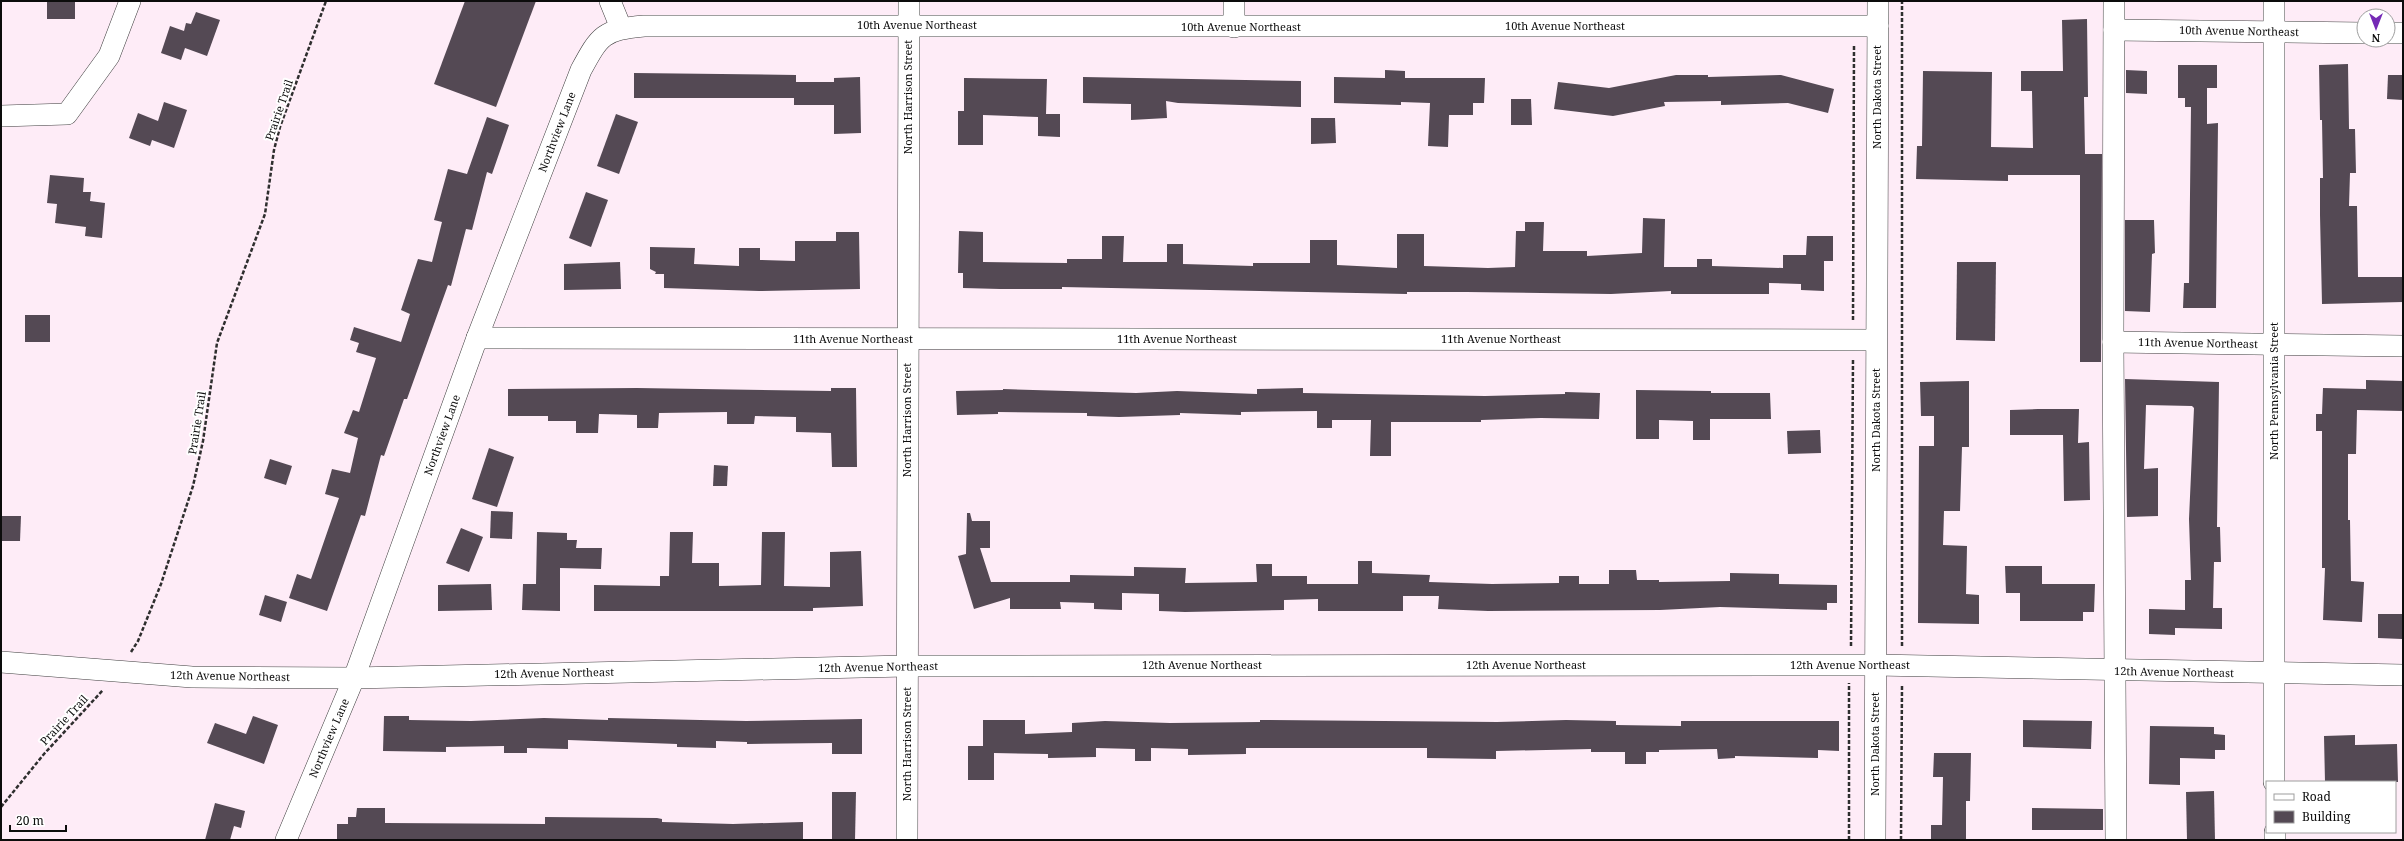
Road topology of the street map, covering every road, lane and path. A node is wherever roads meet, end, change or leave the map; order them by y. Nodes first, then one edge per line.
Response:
1 (130, 1) edge
2 (326, 1) edge
3 (610, 1) edge
4 (908, 1) edge
5 (1234, 1) edge
6 (1878, 1) edge
7 (1902, 1) edge
8 (2114, 1) edge
9 (2274, 1) edge
10 (908, 24) junction
11 (1854, 26) junction
12 (1878, 26) junction
13 (1234, 27) junction
14 (2114, 30) junction
15 (613, 31) junction
16 (2274, 32) junction
17 (2356, 32) edge
18 (1, 116) edge
19 (477, 338) junction
20 (907, 339) junction
21 (1853, 340) junction
22 (1876, 340) junction
23 (2113, 342) junction
24 (2274, 344) junction
25 (2403, 346) edge
26 (1, 662) edge
27 (1850, 665) junction
28 (1875, 665) junction
29 (906, 666) junction
30 (1902, 666) junction
31 (2116, 670) junction
32 (118, 671) junction
33 (2274, 674) junction
34 (2403, 676) edge
35 (354, 678) junction
36 (2274, 781) edge
37 (1, 807) edge
38 (286, 840) edge
39 (907, 840) edge
40 (1848, 840) edge
41 (1875, 840) edge
42 (1900, 840) edge
43 (2116, 840) edge

1 - 18 street
2 - 32 path, Prairie Trail
3 - 15 street
4 - 10 street, North Harrison Street
5 - 13 street
6 - 12 street, North Dakota Street
7 - 30 path
8 - 14 street
9 - 16 street, North Pennsylvania Street
10 - 13 street, 10th Avenue Northeast
10 - 15 street, 10th Avenue Northeast
10 - 20 street, North Harrison Street
11 - 12 street, 10th Avenue Northeast
11 - 13 street, 10th Avenue Northeast
11 - 21 path
12 - 22 street, North Dakota Street
14 - 16 street, 10th Avenue Northeast
14 - 23 street
15 - 19 street, Northview Lane
16 - 17 street, 10th Avenue Northeast
16 - 24 street, North Pennsylvania Street
19 - 20 street, 11th Avenue Northeast
19 - 35 street, Northview Lane
20 - 21 street, 11th Avenue Northeast
20 - 29 street, North Harrison Street
21 - 22 street, 11th Avenue Northeast
21 - 27 path
22 - 28 street, North Dakota Street
23 - 24 street, 11th Avenue Northeast
23 - 31 street
24 - 25 street, 11th Avenue Northeast
24 - 33 street, North Pennsylvania Street
26 - 32 street, 12th Avenue Northeast
27 - 28 street, 12th Avenue Northeast
27 - 29 street, 12th Avenue Northeast
27 - 40 path
28 - 30 street, 12th Avenue Northeast
28 - 41 street, North Dakota Street
29 - 35 street, 12th Avenue Northeast
29 - 39 street, North Harrison Street
30 - 31 street, 12th Avenue Northeast
30 - 42 path
31 - 33 street, 12th Avenue Northeast
31 - 43 street
32 - 35 street, 12th Avenue Northeast
32 - 37 path, Prairie Trail
33 - 34 street, 12th Avenue Northeast
33 - 36 street, North Pennsylvania Street
35 - 38 street, Northview Lane

